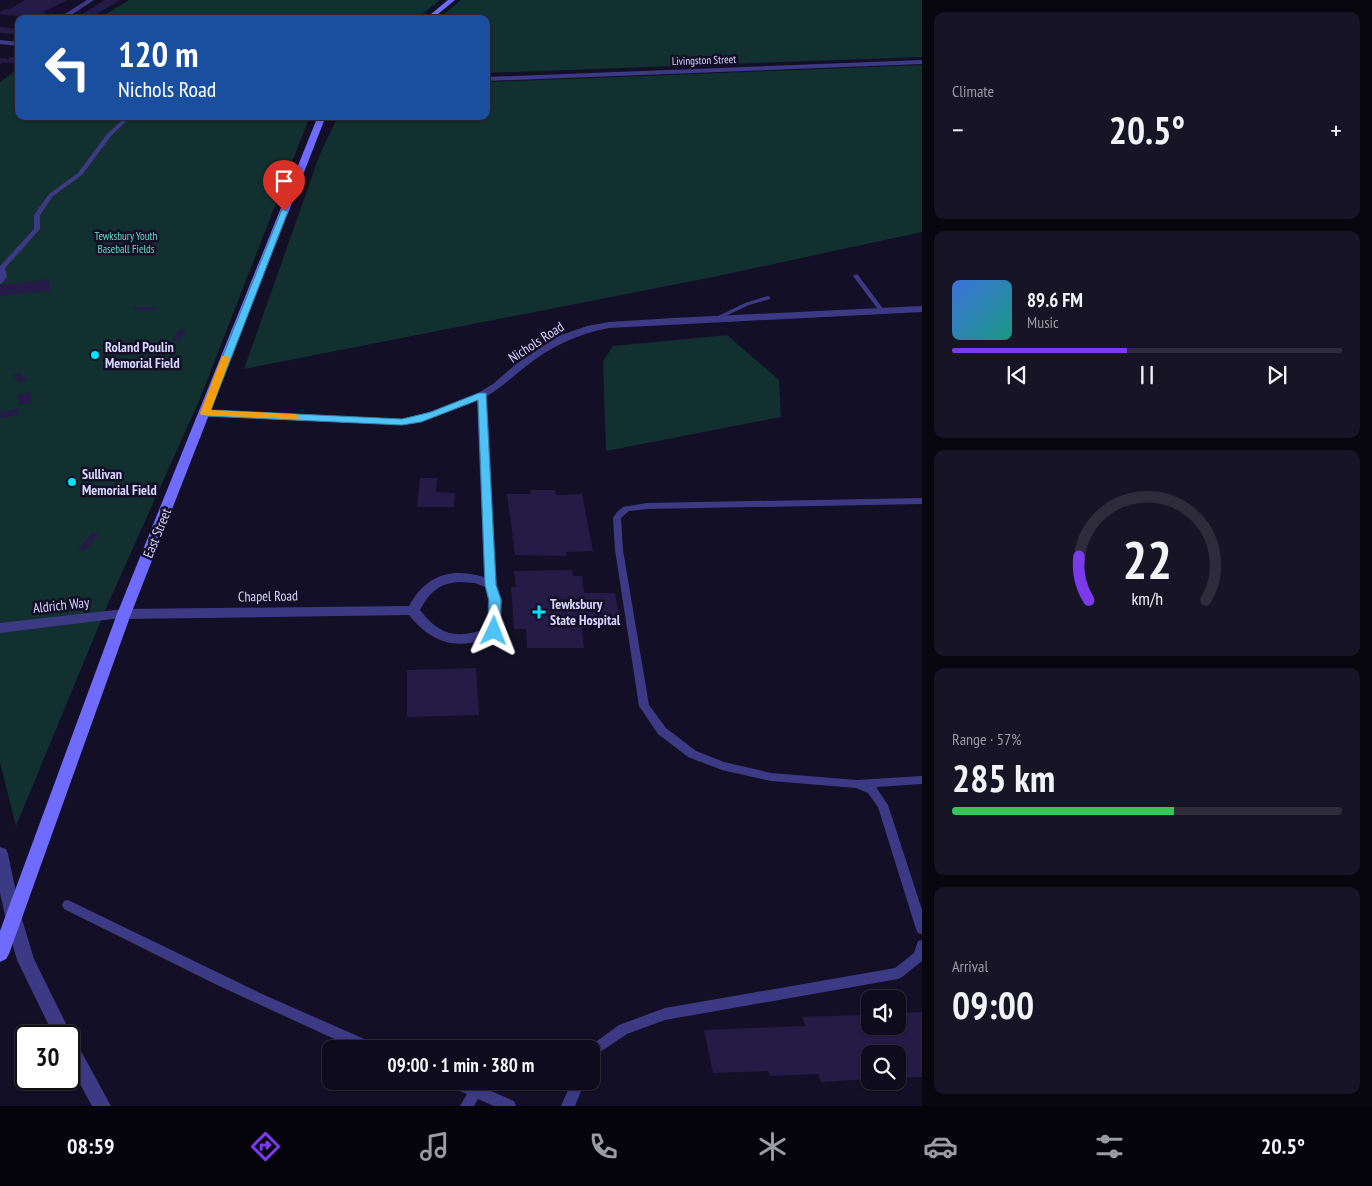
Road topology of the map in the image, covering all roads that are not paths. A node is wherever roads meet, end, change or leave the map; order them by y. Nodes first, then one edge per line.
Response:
1 (91, 0) edge
2 (452, 0) edge
3 (67, 15) edge
4 (433, 15) edge
5 (0, 42) edge
6 (15, 44) edge
7 (922, 62) edge
8 (490, 78) edge
9 (126, 120) edge
10 (320, 120) edge
11 (856, 276) dead end
12 (0, 282) edge
13 (768, 298) dead end
14 (922, 309) edge
15 (882, 311) junction
16 (717, 318) junction
17 (482, 395) junction
18 (205, 413) junction
19 (922, 501) edge
20 (491, 585) junction
21 (413, 610) junction
22 (124, 614) junction
23 (0, 628) edge
24 (922, 780) edge
25 (857, 784) junction
26 (0, 856) edge
27 (68, 905) dead end
28 (13, 916) junction
29 (922, 929) edge
30 (922, 945) edge
31 (0, 954) edge
32 (58, 1025) edge
33 (351, 1040) edge
34 (600, 1045) edge
35 (80, 1066) edge
36 (574, 1090) edge
37 (476, 1091) joint
38 (102, 1106) edge
39 (468, 1106) edge
40 (509, 1106) edge
41 (568, 1106) edge

1 - 3 street
2 - 4 main road
5 - 6 street
7 - 8 street, Livingston Street
9 - 12 lane
10 - 18 main road, East Street
11 - 15 lane
13 - 16 lane
14 - 15 street, Nichols Road
15 - 16 street, Nichols Road
16 - 17 street, Nichols Road
17 - 18 street, Nichols Road
17 - 20 street
18 - 22 main road, East Street
19 - 25 lane
20 - 21 street
20 - 21 street
21 - 22 street, Chapel Road
22 - 23 street, Aldrich Way
22 - 28 main road, East Street
24 - 25 lane
25 - 29 lane
26 - 28 street
27 - 33 lane
28 - 31 main road, East Street
28 - 32 street
30 - 34 lane
35 - 38 street
36 - 41 lane
37 - 39 lane
37 - 40 lane

